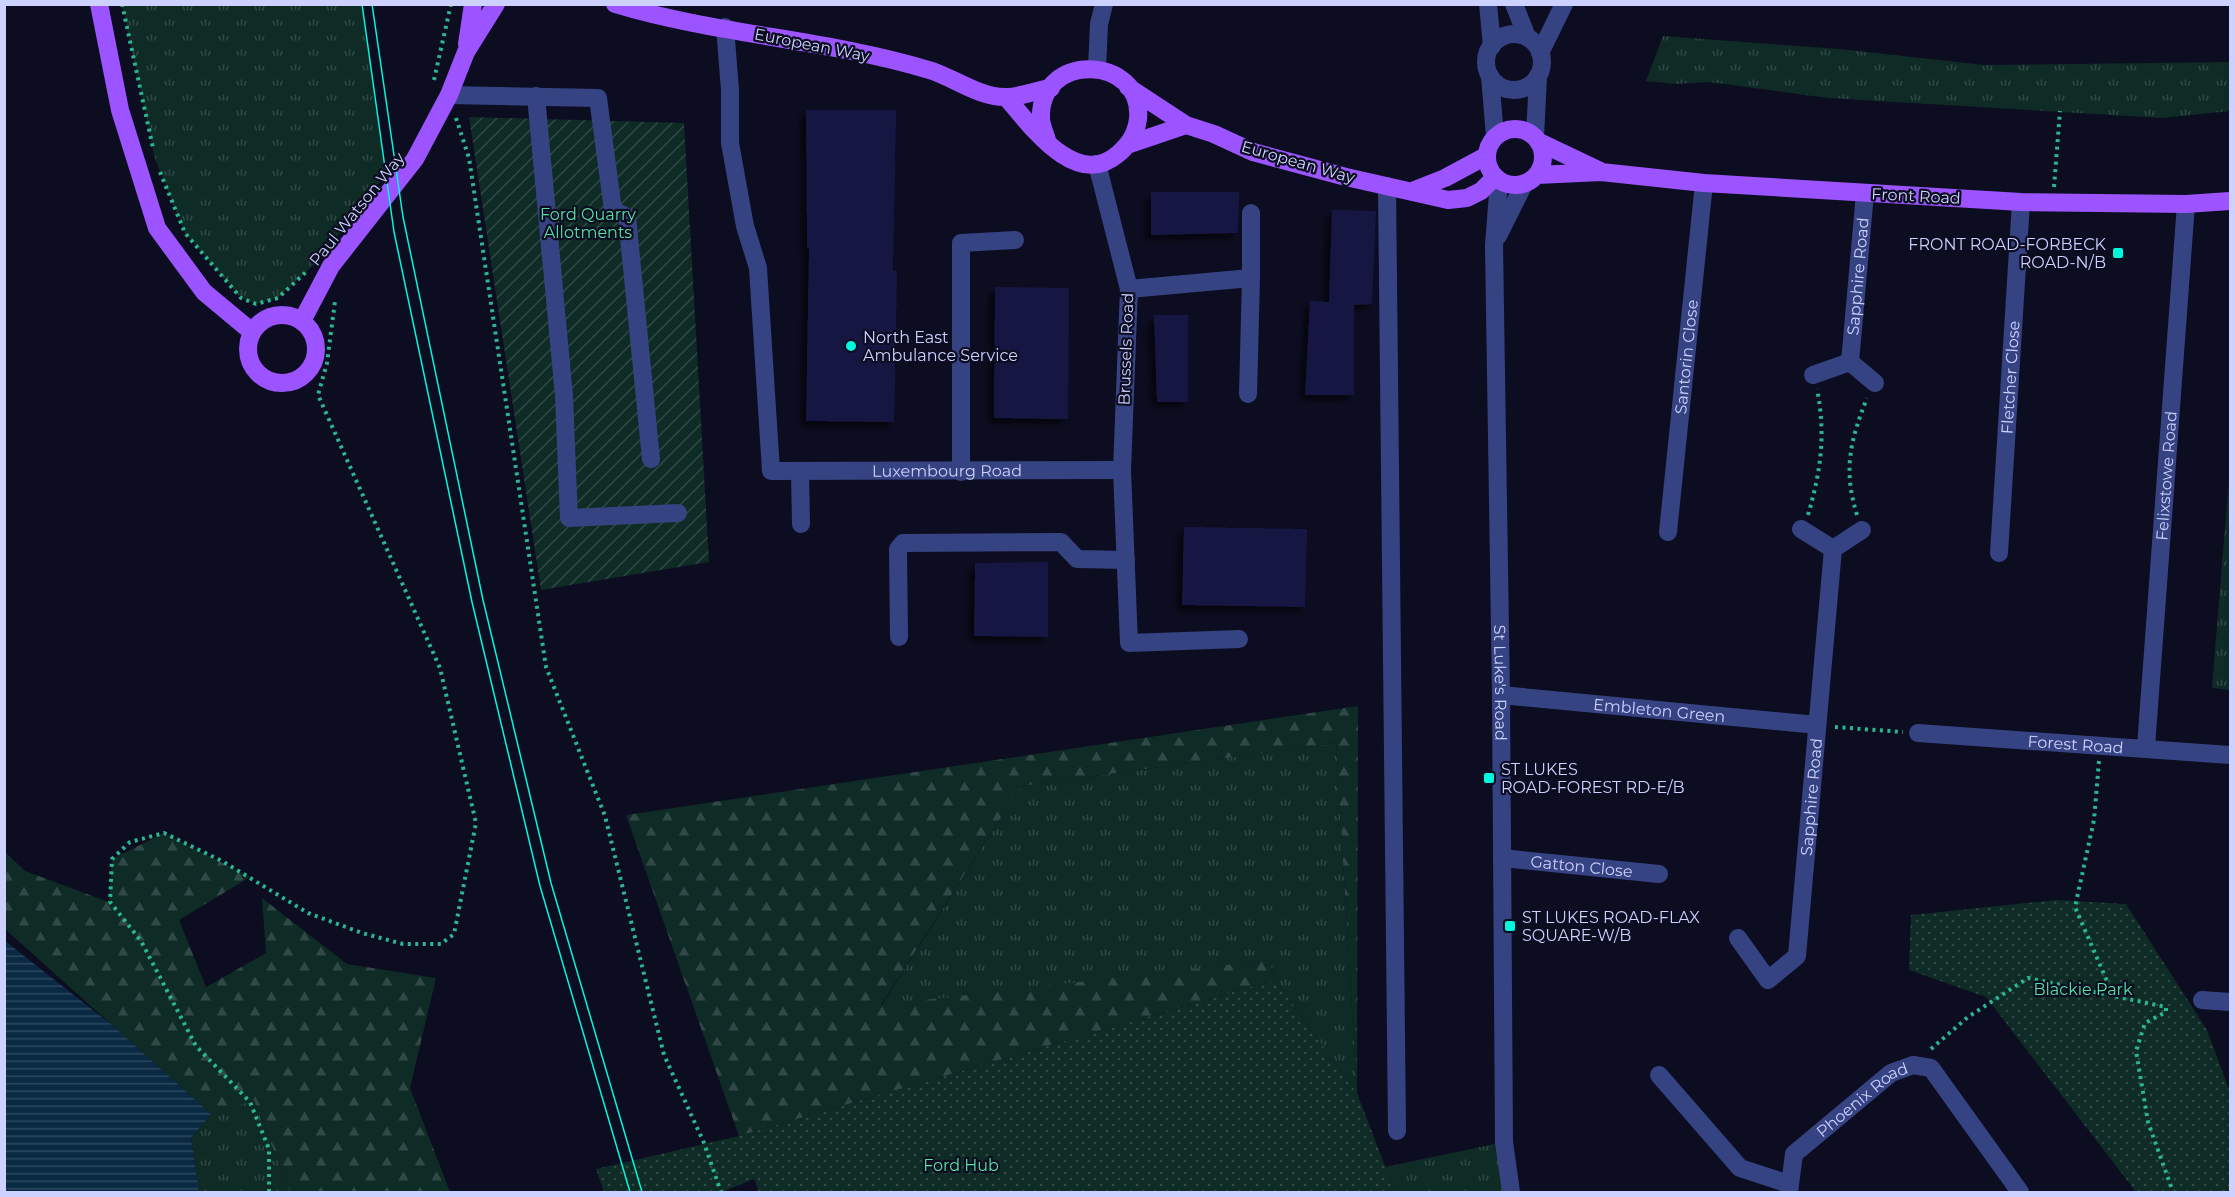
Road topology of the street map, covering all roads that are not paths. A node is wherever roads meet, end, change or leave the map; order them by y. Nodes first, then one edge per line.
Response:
1 (99, 4) edge
2 (473, 4) edge
3 (496, 4) edge
4 (615, 4) edge
5 (1104, 4) edge
6 (1488, 4) edge
7 (1514, 4) edge
8 (1564, 4) edge
9 (724, 27) junction
10 (1527, 37) junction
11 (1492, 46) junction
12 (466, 52) junction
13 (1540, 52) junction
14 (1097, 68) junction
15 (1490, 76) junction
16 (1538, 76) junction
17 (1128, 87) junction
18 (1051, 88) junction
19 (441, 90) junction
20 (536, 96) junction
21 (1006, 97) junction
22 (1186, 125) junction
23 (1495, 137) junction
24 (1047, 140) junction
25 (1537, 140) junction
26 (1130, 144) junction
27 (1486, 156) junction
28 (1097, 164) junction
29 (1601, 172) junction
30 (1497, 179) junction
31 (1531, 180) junction
32 (1704, 183) junction
33 (1387, 186) junction
34 (1412, 191) junction
35 (1865, 192) junction
36 (2230, 201) edge
37 (2021, 202) junction
38 (2186, 204) junction
39 (1251, 213) dead end
40 (1015, 240) dead end
41 (1494, 245) junction
42 (1251, 278) junction
43 (1129, 289) junction
44 (302, 321) junction
45 (252, 332) junction
46 (1850, 362) junction
47 (1813, 375) road end
48 (1875, 382) road end
49 (1248, 394) dead end
50 (651, 459) dead end
51 (1122, 470) junction
52 (800, 471) junction
53 (961, 472) junction
54 (678, 513) dead end
55 (801, 524) dead end
56 (1801, 529) road end
57 (1862, 530) road end
58 (1668, 532) dead end
59 (1833, 549) junction
60 (1999, 553) dead end
61 (1126, 560) junction
62 (899, 637) dead end
63 (1239, 639) dead end
64 (1501, 695) junction
65 (1817, 725) junction
66 (1918, 733) road end
67 (2146, 747) junction
68 (2230, 755) edge
69 (1502, 858) junction
70 (1659, 874) dead end
71 (1738, 939) dead end
72 (2202, 1000) dead end
73 (2230, 1002) edge
74 (1659, 1075) dead end
75 (1397, 1131) dead end
76 (1789, 1188) edge
77 (1511, 1192) edge
78 (2020, 1192) edge

1 - 45 main road
2 - 12 main road
3 - 12 main road
4 - 9 main road, European Way
5 - 14 street
6 - 11 street
7 - 10 street
8 - 13 street
9 - 21 main road, European Way
9 - 52 street, Luxembourg Road
10 - 11 street
10 - 13 street
11 - 15 street
12 - 19 main road
13 - 16 street
14 - 17 main road
14 - 18 main road
15 - 16 street
15 - 23 street
16 - 25 street
17 - 22 main road, European Way
17 - 26 main road
18 - 21 main road
18 - 24 main road
19 - 20 street
19 - 44 main road
20 - 50 street
20 - 54 street
21 - 24 main road
22 - 26 main road
22 - 33 main road, European Way
23 - 25 main road
23 - 27 main road
24 - 28 main road
25 - 29 main road
25 - 31 main road
26 - 28 main road
27 - 30 main road
27 - 34 main road
28 - 43 street, Brussels Road
29 - 31 main road
29 - 32 main road, Front Road
30 - 31 main road
30 - 34 main road, European Way
30 - 41 street, St Luke's Road
31 - 41 street, St Luke's Road
32 - 35 main road, Front Road
32 - 58 street, Santorin Close
33 - 34 main road, European Way
33 - 75 street
35 - 37 main road, Front Road
35 - 46 street, Sapphire Road
36 - 38 main road, Front Road
37 - 38 main road, Front Road
37 - 60 street, Fletcher Close
38 - 67 street, Felixstowe Road
39 - 42 street
40 - 53 street
41 - 64 street, St Luke's Road
42 - 43 street
42 - 49 street
43 - 51 street, Brussels Road
44 - 45 main road
44 - 45 main road
46 - 47 street
46 - 48 street
51 - 53 street, Luxembourg Road
51 - 61 street, Brussels Road
52 - 53 street, Luxembourg Road
52 - 55 street
56 - 59 street
57 - 59 street
59 - 65 street, Sapphire Road
61 - 62 street
61 - 63 street, Brussels Road
64 - 65 street, Embleton Green
64 - 69 street, St Luke's Road
65 - 71 street, Sapphire Road
66 - 67 street, Forest Road
67 - 68 street, Forest Road
69 - 70 street, Gatton Close
69 - 77 street, St Luke's Road
72 - 73 street
74 - 76 street
76 - 78 street, Phoenix Road

